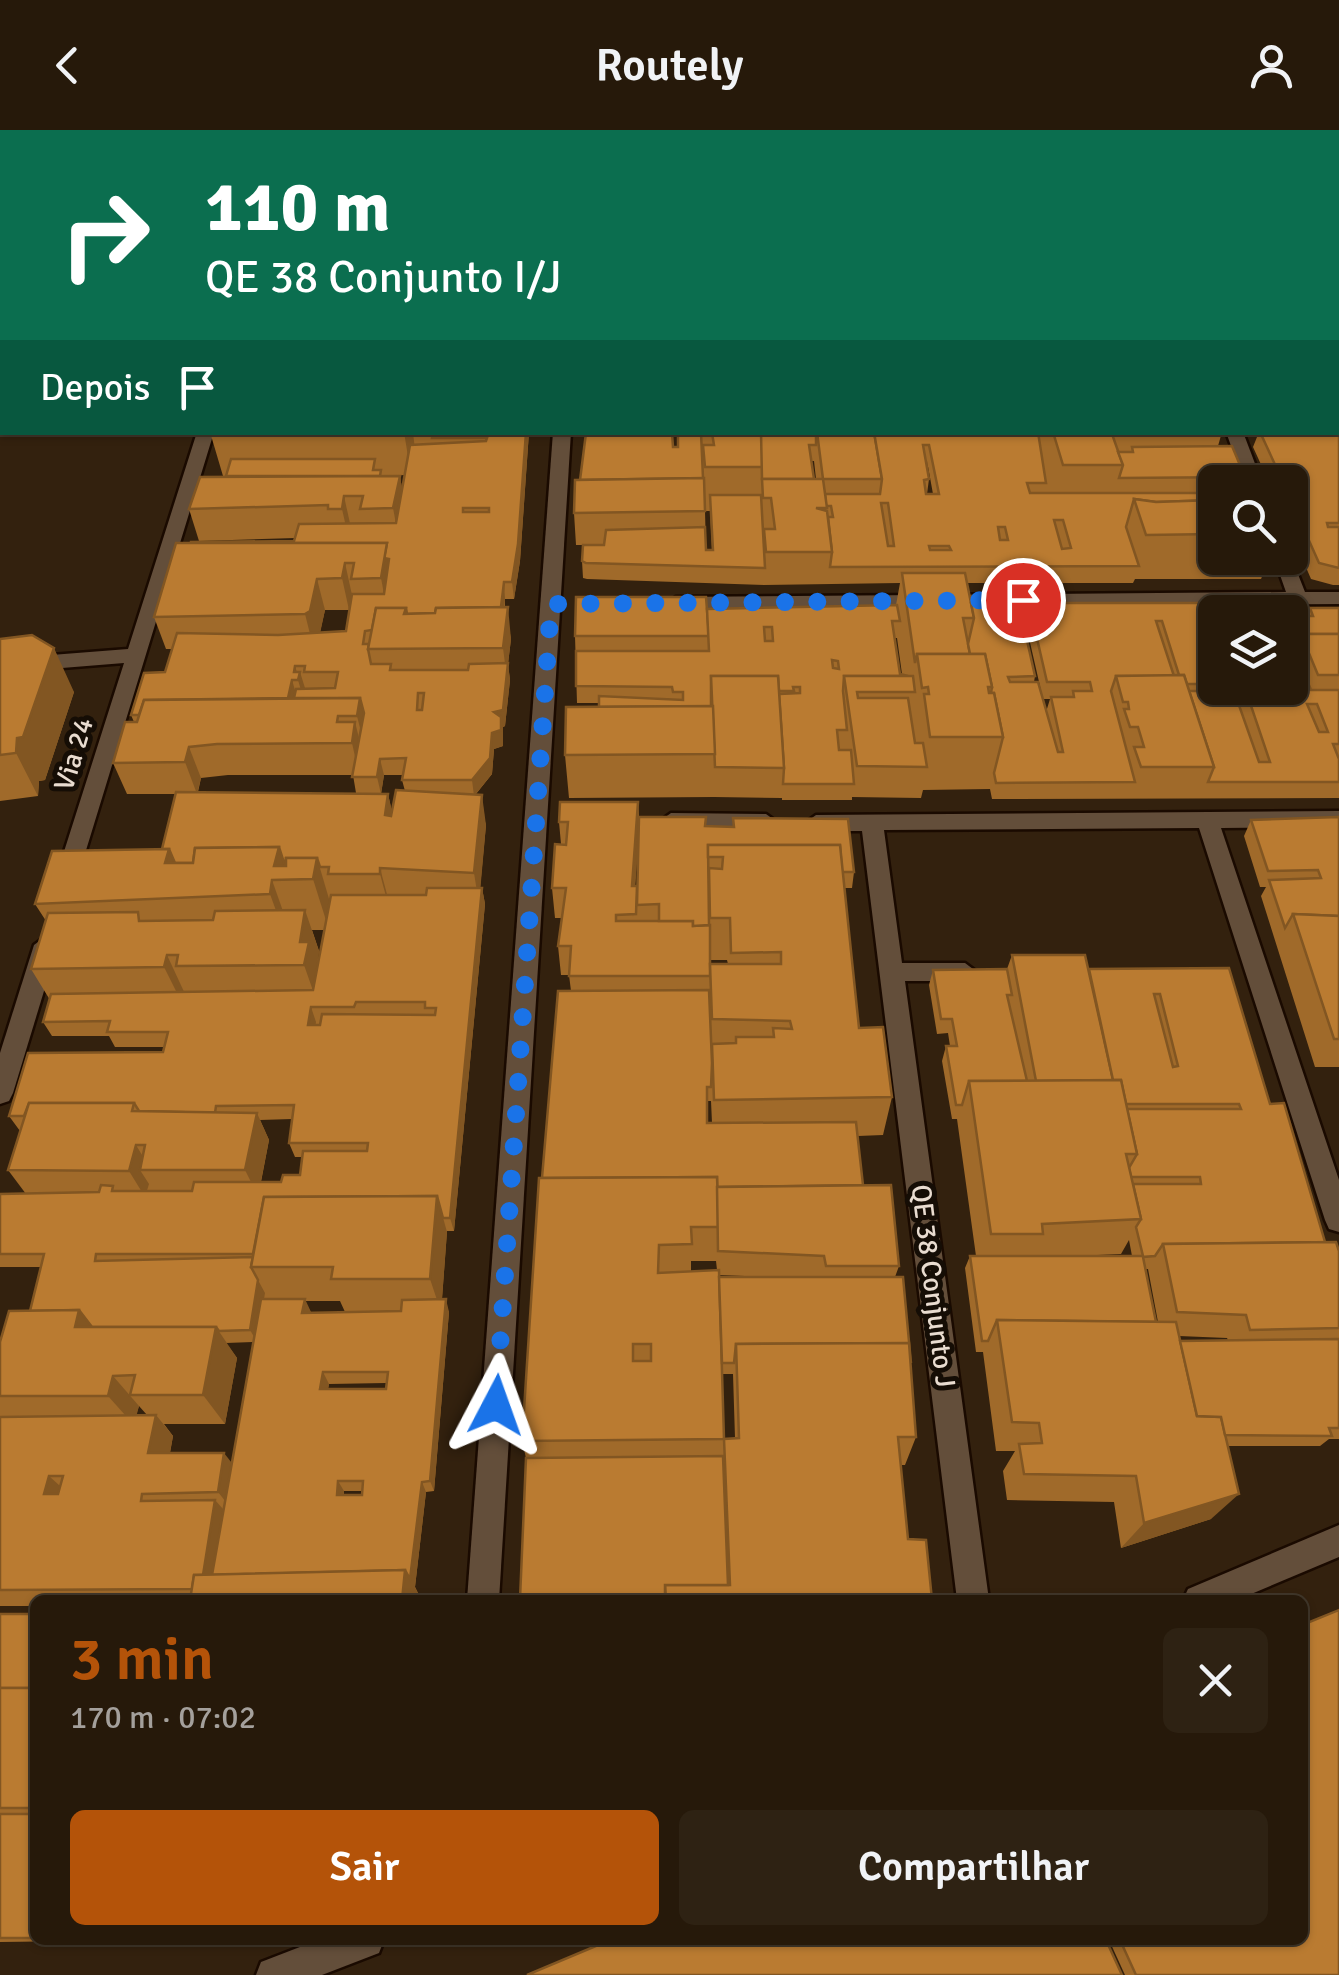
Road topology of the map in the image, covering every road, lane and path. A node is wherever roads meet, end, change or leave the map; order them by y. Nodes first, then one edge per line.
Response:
1 (205, 435) edge
2 (569, 435) edge
3 (1235, 435) edge
4 (1247, 465) edge
5 (1308, 598) edge
6 (1339, 598) edge
7 (1198, 599) edge
8 (649, 603) edge
9 (136, 655) junction
10 (0, 666) edge
11 (1339, 818) edge
12 (655, 820) edge
13 (1207, 820) junction
14 (872, 824) junction
15 (894, 972) junction
16 (988, 972) edge
17 (0, 1093) edge
18 (1339, 1220) edge
19 (1339, 1541) edge
20 (483, 1595) edge
21 (972, 1595) edge
22 (1211, 1595) edge
23 (353, 1945) edge
24 (274, 1975) edge

1 - 9 street, Via 24
2 - 20 street
3 - 4 street
5 - 6 street
7 - 8 street
9 - 10 street
9 - 17 street, Via 24
11 - 13 street
12 - 14 street
13 - 14 street
13 - 18 street
14 - 15 street, QE 38 Conjunto J
15 - 16 street
15 - 21 street, QE 38 Conjunto J
19 - 22 street
23 - 24 street

